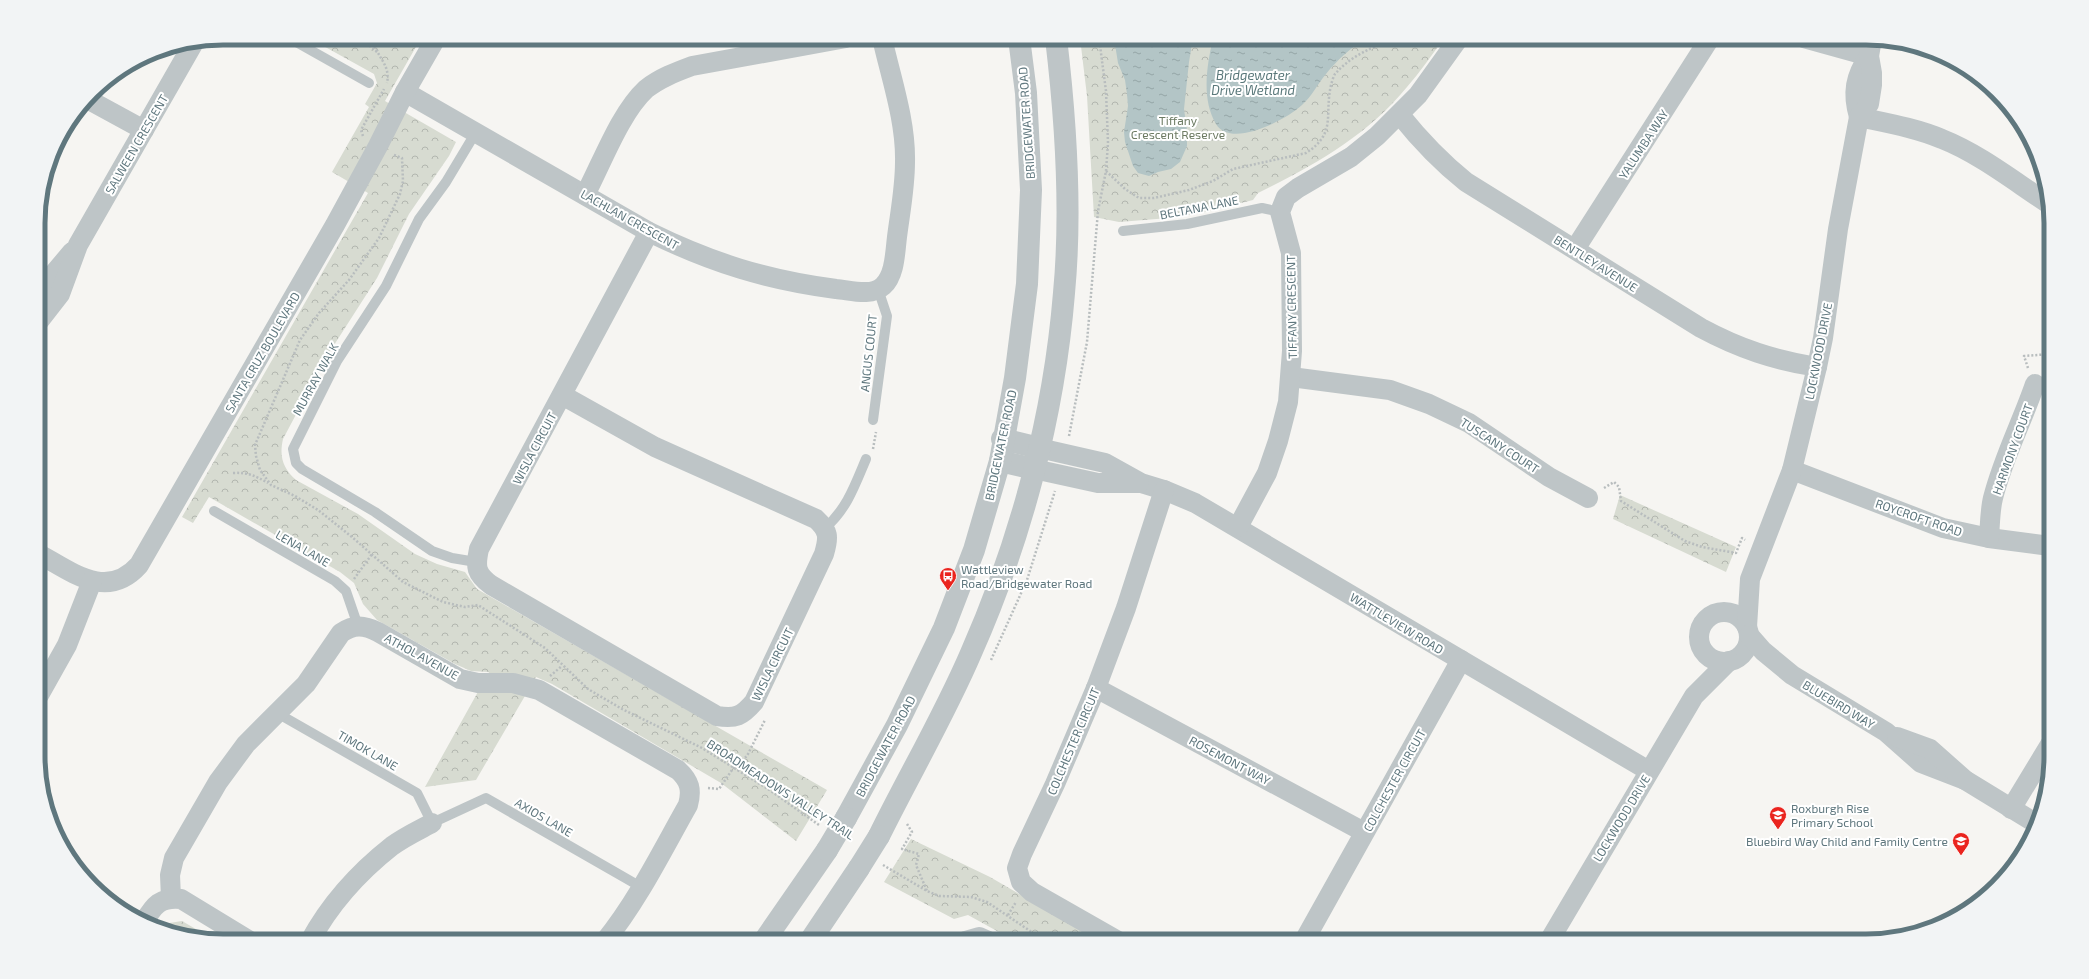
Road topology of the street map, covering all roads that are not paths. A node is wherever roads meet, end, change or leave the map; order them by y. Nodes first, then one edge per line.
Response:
1 (301, 45) edge
2 (432, 45) edge
3 (808, 45) edge
4 (884, 45) edge
5 (1020, 45) edge
6 (1057, 45) edge
7 (1454, 45) edge
8 (1706, 45) edge
9 (1851, 45) edge
10 (191, 48) edge
11 (1871, 48) edge
12 (369, 83) dead end
13 (405, 92) junction
14 (93, 102) edge
15 (1400, 115) junction
16 (1859, 116) junction
17 (144, 130) junction
18 (476, 132) junction
19 (585, 195) junction
20 (2042, 199) edge
21 (1280, 212) junction
22 (1122, 231) dead end
23 (649, 232) junction
24 (78, 245) junction
25 (1575, 250) junction
26 (45, 284) edge
27 (878, 289) junction
28 (45, 313) edge
29 (1817, 367) junction
30 (1291, 377) junction
31 (2035, 384) road end
32 (562, 395) junction
33 (873, 420) road end
34 (1002, 439) junction
35 (1039, 448) junction
36 (866, 459) road end
37 (1000, 461) junction
38 (1034, 469) junction
39 (1792, 470) junction
40 (1142, 483) junction
41 (1164, 490) junction
42 (1588, 498) road end
43 (214, 511) dead end
44 (1238, 527) junction
45 (825, 528) junction
46 (1989, 538) junction
47 (2044, 545) edge
48 (45, 557) edge
49 (476, 562) junction
50 (1750, 579) junction
51 (92, 581) junction
52 (1723, 612) junction
53 (358, 626) junction
54 (1748, 631) junction
55 (1704, 652) junction
56 (1460, 660) junction
57 (1733, 660) junction
58 (1792, 675) junction
59 (45, 684) edge
60 (1096, 688) junction
61 (1694, 696) junction
62 (277, 713) junction
63 (2044, 755) edge
64 (1649, 771) junction
65 (2011, 809) junction
66 (2031, 821) edge
67 (432, 823) junction
68 (1364, 832) junction
69 (641, 887) junction
70 (171, 898) junction
71 (147, 917) edge
72 (239, 934) edge
73 (315, 934) edge
74 (611, 934) edge
75 (768, 934) edge
76 (815, 934) edge
77 (1106, 934) edge
78 (1308, 934) edge
79 (1553, 934) edge

1 - 12 lane
2 - 13 street, SANTA CRUZ BOULEVARD
3 - 19 street
4 - 27 street
5 - 34 street, BRIDGEWATER ROAD
6 - 35 street
7 - 15 street
8 - 25 street, YALUMBA WAY
9 - 11 street
10 - 17 street, SALWEEN CRESCENT
11 - 16 street, LOCKWOOD DRIVE
13 - 18 street, LACHLAN CRESCENT
13 - 51 street, SANTA CRUZ BOULEVARD
14 - 17 street
15 - 21 street
15 - 25 street, BENTLEY AVENUE
16 - 20 street
16 - 29 street, LOCKWOOD DRIVE
17 - 24 street, SALWEEN CRESCENT
18 - 19 street, LACHLAN CRESCENT
18 - 49 lane, MURRAY WALK
19 - 23 street, LACHLAN CRESCENT
21 - 22 lane, BELTANA LANE
21 - 30 street, TIFFANY CRESCENT
23 - 27 street, LACHLAN CRESCENT
23 - 32 street, WISLA CIRCUIT
24 - 26 street, SALWEEN CRESCENT
24 - 28 street, SALWEEN CRESCENT
25 - 29 street, BENTLEY AVENUE
27 - 33 lane, ANGUS COURT
29 - 39 street, LOCKWOOD DRIVE
30 - 42 street, TUSCANY COURT
30 - 44 street, TIFFANY CRESCENT
31 - 46 street, HARMONY COURT
32 - 45 street
32 - 49 street, WISLA CIRCUIT
34 - 35 street, WATTLEVIEW ROAD
34 - 37 street, BRIDGEWATER ROAD
35 - 38 street
35 - 40 street, WATTLEVIEW ROAD
36 - 45 lane
37 - 38 street, WATTLEVIEW ROAD
37 - 75 street, BRIDGEWATER ROAD, bridge
38 - 40 street, WATTLEVIEW ROAD
38 - 76 street, bridge
39 - 46 street, ROYCROFT ROAD
39 - 50 street, LOCKWOOD DRIVE
40 - 41 street, WATTLEVIEW ROAD
41 - 44 street, WATTLEVIEW ROAD
41 - 60 street, COLCHESTER CIRCUIT
43 - 53 lane, LENA LANE
44 - 56 street, WATTLEVIEW ROAD
45 - 49 street, WISLA CIRCUIT
46 - 47 street, ROYCROFT ROAD
48 - 51 street, SANTA CRUZ BOULEVARD
50 - 52 street, LOCKWOOD DRIVE
50 - 54 street, LOCKWOOD DRIVE
51 - 59 street
52 - 54 street
52 - 55 street
53 - 62 street
53 - 69 street, ATHOL AVENUE
54 - 57 street
54 - 58 street, BLUEBIRD WAY
55 - 57 street
55 - 61 street, LOCKWOOD DRIVE
56 - 64 street, WATTLEVIEW ROAD
56 - 68 street, COLCHESTER CIRCUIT
57 - 58 street, BLUEBIRD WAY
57 - 61 street, LOCKWOOD DRIVE
58 - 65 street, BLUEBIRD WAY
60 - 68 street, ROSEMONT WAY
60 - 77 street, COLCHESTER CIRCUIT
61 - 64 street, LOCKWOOD DRIVE
62 - 67 lane, TIMOK LANE
62 - 70 street
63 - 65 street
64 - 79 street, LOCKWOOD DRIVE
65 - 66 street, BLUEBIRD WAY
67 - 69 lane, AXIOS LANE
67 - 73 street
68 - 78 street, COLCHESTER CIRCUIT
69 - 74 street
70 - 71 street
70 - 72 street

